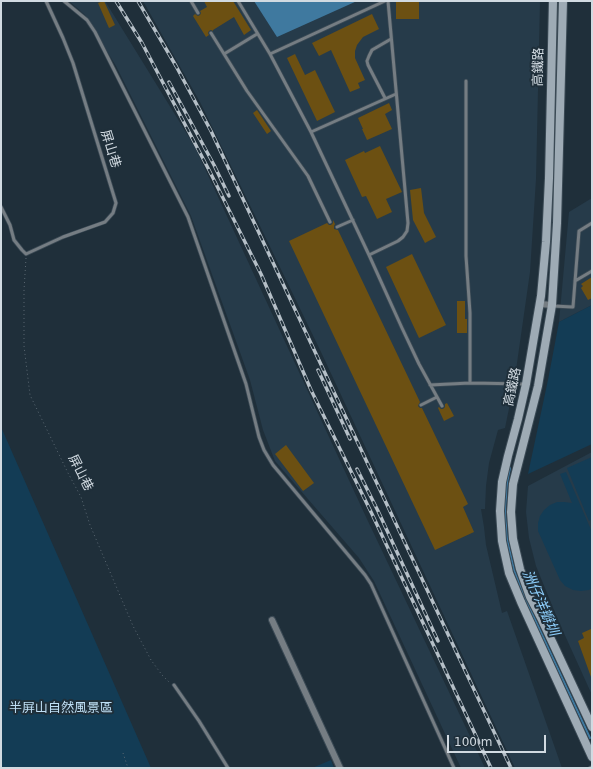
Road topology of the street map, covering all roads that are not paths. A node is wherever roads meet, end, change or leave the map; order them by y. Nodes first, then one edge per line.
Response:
1 (46, 1) edge
2 (64, 1) edge
3 (192, 1) edge
4 (238, 1) edge
5 (386, 1) edge
6 (553, 1) edge
7 (564, 1) edge
8 (198, 13) dead end
9 (211, 34) dead end
10 (257, 34) junction
11 (391, 39) junction
12 (224, 54) junction
13 (270, 54) junction
14 (466, 81) dead end
15 (396, 94) junction
16 (385, 98) junction
17 (311, 132) junction
18 (1, 207) edge
19 (352, 220) junction
20 (330, 222) dead end
21 (592, 223) edge
22 (337, 227) dead end
23 (369, 255) junction
24 (592, 271) edge
25 (575, 281) junction
26 (540, 304) junction
27 (552, 305) junction
28 (470, 383) junction
29 (430, 384) junction
30 (526, 384) junction
31 (437, 397) junction
32 (421, 405) dead end
33 (442, 406) dead end
34 (272, 620) dead end
35 (174, 685) road end
36 (592, 727) edge
37 (592, 757) edge
38 (228, 768) edge
39 (340, 768) edge
40 (454, 768) edge

1 - 18 lane, 屏山巷
2 - 40 lane
3 - 8 lane
4 - 10 lane
5 - 11 lane
5 - 13 lane
6 - 26 street, 高鐵路
7 - 27 street, 高鐵路
9 - 12 lane
10 - 12 lane
10 - 13 lane
11 - 15 lane
11 - 16 lane
12 - 20 lane
13 - 17 lane
14 - 28 lane
15 - 16 lane
15 - 23 lane
16 - 17 lane
17 - 19 lane
19 - 22 lane
19 - 23 lane
21 - 25 lane
23 - 29 lane
24 - 25 lane
25 - 27 lane
26 - 27 street
26 - 30 street, 高鐵路
27 - 36 street, 高鐵路
28 - 29 lane
28 - 30 lane
29 - 31 lane
30 - 37 street, 高鐵路
31 - 32 lane
31 - 33 lane
34 - 39 street
35 - 38 lane

